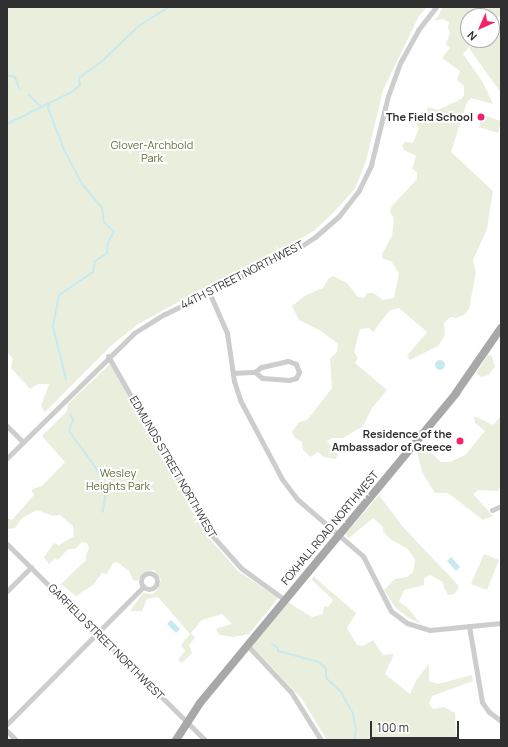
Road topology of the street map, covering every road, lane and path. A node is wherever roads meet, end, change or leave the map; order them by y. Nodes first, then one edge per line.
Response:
1 (436, 7) edge
2 (209, 292) junction
3 (501, 328) edge
4 (498, 339) edge
5 (108, 356) junction
6 (254, 372) junction
7 (233, 373) junction
8 (7, 426) edge
9 (23, 442) junction
10 (7, 458) edge
11 (501, 506) edge
12 (492, 510) dead end
13 (339, 534) junction
14 (7, 544) edge
15 (31, 568) junction
16 (144, 586) dead end
17 (7, 591) edge
18 (285, 600) junction
19 (501, 623) edge
20 (470, 626) junction
21 (97, 633) junction
22 (247, 645) junction
23 (501, 721) edge
24 (186, 722) junction
25 (7, 724) edge
26 (7, 731) edge
27 (16, 740) edge
28 (176, 740) edge
29 (205, 740) edge
30 (322, 740) edge

1 - 2 street, 44TH STREET NORTHWEST
2 - 5 street, 44TH STREET NORTHWEST
2 - 7 street
3 - 4 main road, FOXHALL ROAD NORTHWEST
4 - 13 main road, FOXHALL ROAD NORTHWEST
5 - 9 street, 44TH STREET NORTHWEST
5 - 18 street, EDMUNDS STREET NORTHWEST
6 - 6 street
6 - 7 street
7 - 13 street
8 - 9 street
9 - 10 street, 44TH STREET NORTHWEST
11 - 12 street
13 - 18 main road, FOXHALL ROAD NORTHWEST
13 - 20 street
14 - 15 street, GARFIELD STREET NORTHWEST
15 - 17 street
15 - 21 street, GARFIELD STREET NORTHWEST
16 - 21 street
18 - 22 main road, FOXHALL ROAD NORTHWEST
19 - 20 street
20 - 23 street
21 - 24 street, GARFIELD STREET NORTHWEST
21 - 25 street
22 - 24 main road, FOXHALL ROAD NORTHWEST
22 - 30 street
24 - 28 main road, FOXHALL ROAD NORTHWEST
24 - 29 street, GARFIELD STREET NORTHWEST
26 - 27 street

